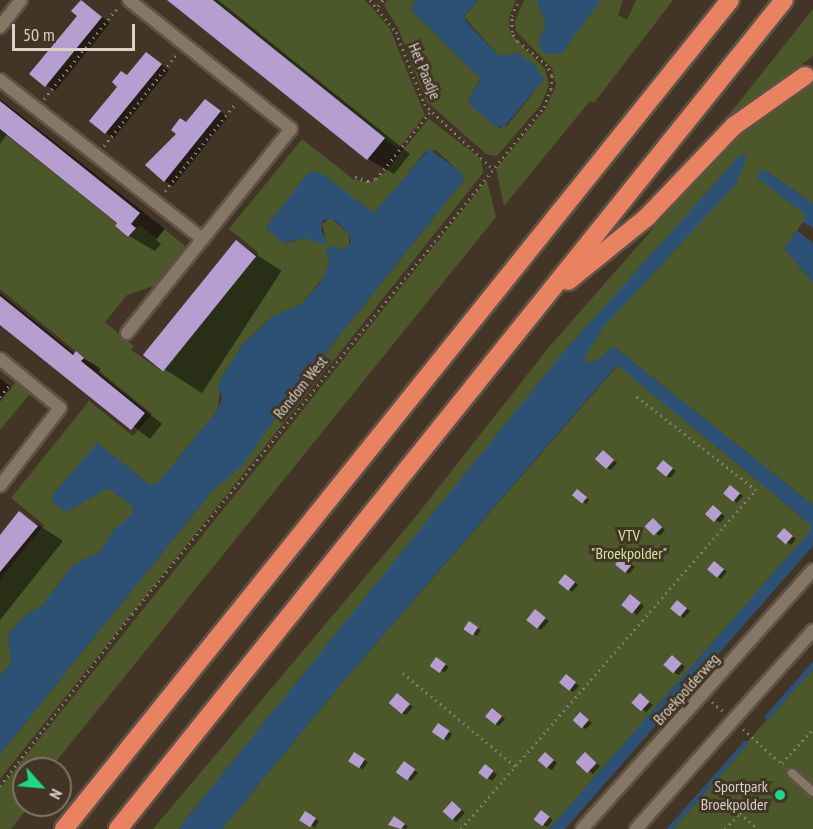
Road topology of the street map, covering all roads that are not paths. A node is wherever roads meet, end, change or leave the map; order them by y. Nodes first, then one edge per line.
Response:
1 (21, 0) edge
2 (129, 0) edge
3 (730, 0) edge
4 (784, 0) edge
5 (0, 27) edge
6 (810, 72) edge
7 (0, 80) edge
8 (203, 239) junction
9 (541, 303) junction
10 (127, 333) dead end
11 (0, 359) edge
12 (0, 486) edge
13 (813, 570) edge
14 (813, 630) edge
15 (792, 772) dead end
16 (813, 792) edge
17 (64, 829) edge
18 (118, 829) edge
19 (582, 829) edge
20 (636, 829) edge

1 - 5 street
2 - 8 street
3 - 17 highway
4 - 9 highway
6 - 9 highway
7 - 8 street
8 - 10 street
9 - 18 highway
11 - 12 street
13 - 19 street, Broekpolderweg
14 - 20 street
15 - 16 lane

